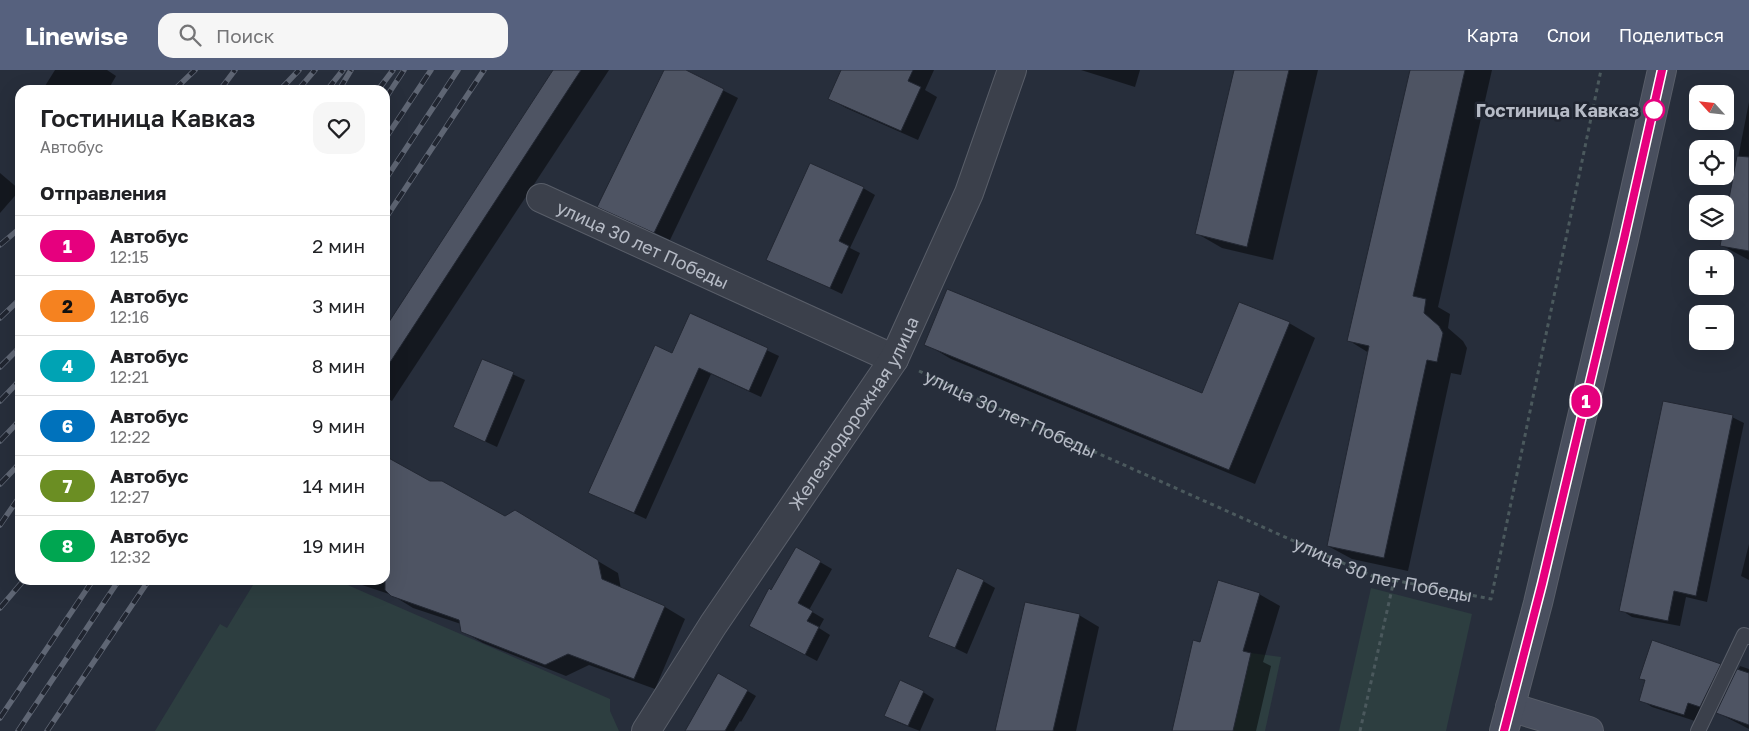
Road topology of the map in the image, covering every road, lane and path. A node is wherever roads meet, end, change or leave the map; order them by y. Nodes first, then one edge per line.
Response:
1 (1012, 70) edge
2 (1600, 70) edge
3 (1662, 70) edge
4 (541, 198) dead end
5 (894, 359) junction
6 (1394, 580) junction
7 (1749, 636) edge
8 (1507, 719) edge
9 (646, 731) edge
10 (1360, 731) edge
11 (1589, 731) edge
12 (1698, 731) edge

1 - 5 street, Железнодорожная улица
2 - 6 path, улица 30 лет Победы
3 - 8 main road
4 - 5 street, улица 30 лет Победы
5 - 6 path, улица 30 лет Победы
5 - 9 street, Железнодорожная улица
6 - 10 path
7 - 12 lane
8 - 11 main road

